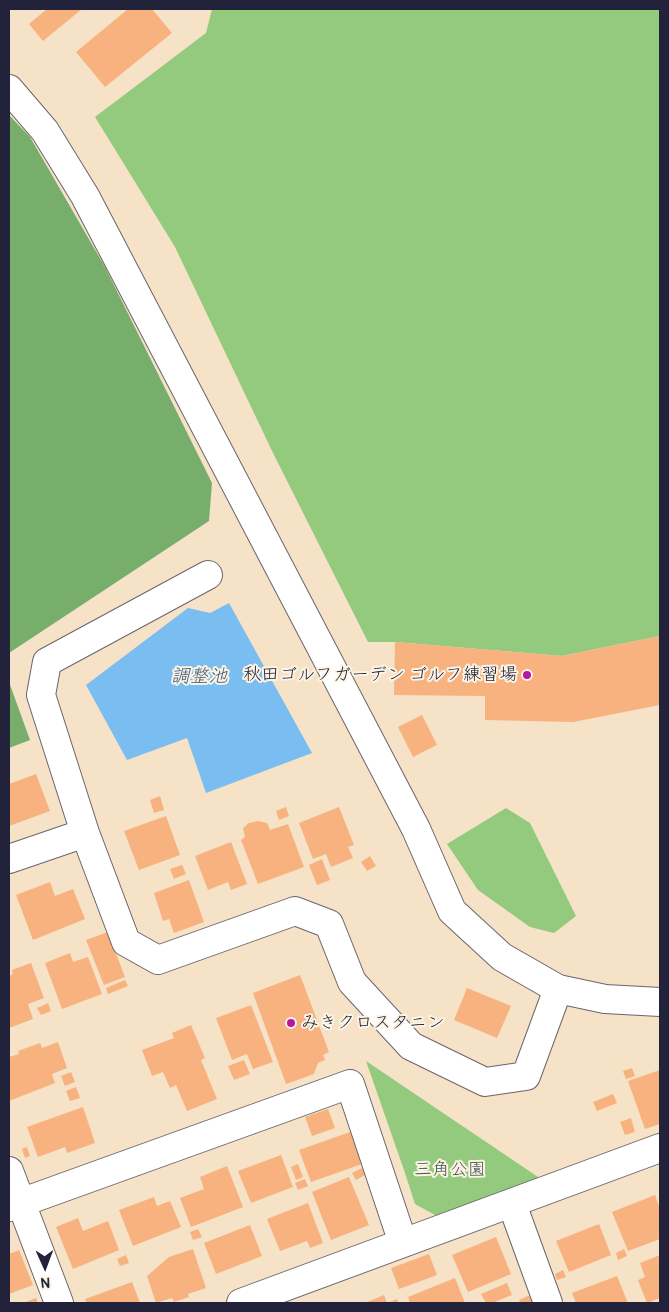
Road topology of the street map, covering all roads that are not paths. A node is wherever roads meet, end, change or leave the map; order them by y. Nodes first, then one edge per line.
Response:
1 (9, 89) edge
2 (208, 575) dead end
3 (85, 833) junction
4 (9, 859) edge
5 (558, 989) junction
6 (660, 1002) edge
7 (660, 1148) edge
8 (9, 1171) edge
9 (14, 1204) edge
10 (512, 1204) junction
11 (403, 1244) junction
12 (59, 1303) edge
13 (241, 1303) edge
14 (548, 1303) edge

1 - 5 street
2 - 3 street
3 - 4 street
3 - 5 street
5 - 6 street
7 - 10 street
8 - 9 street
9 - 11 street
9 - 12 street
10 - 11 street
10 - 14 street
11 - 13 street

